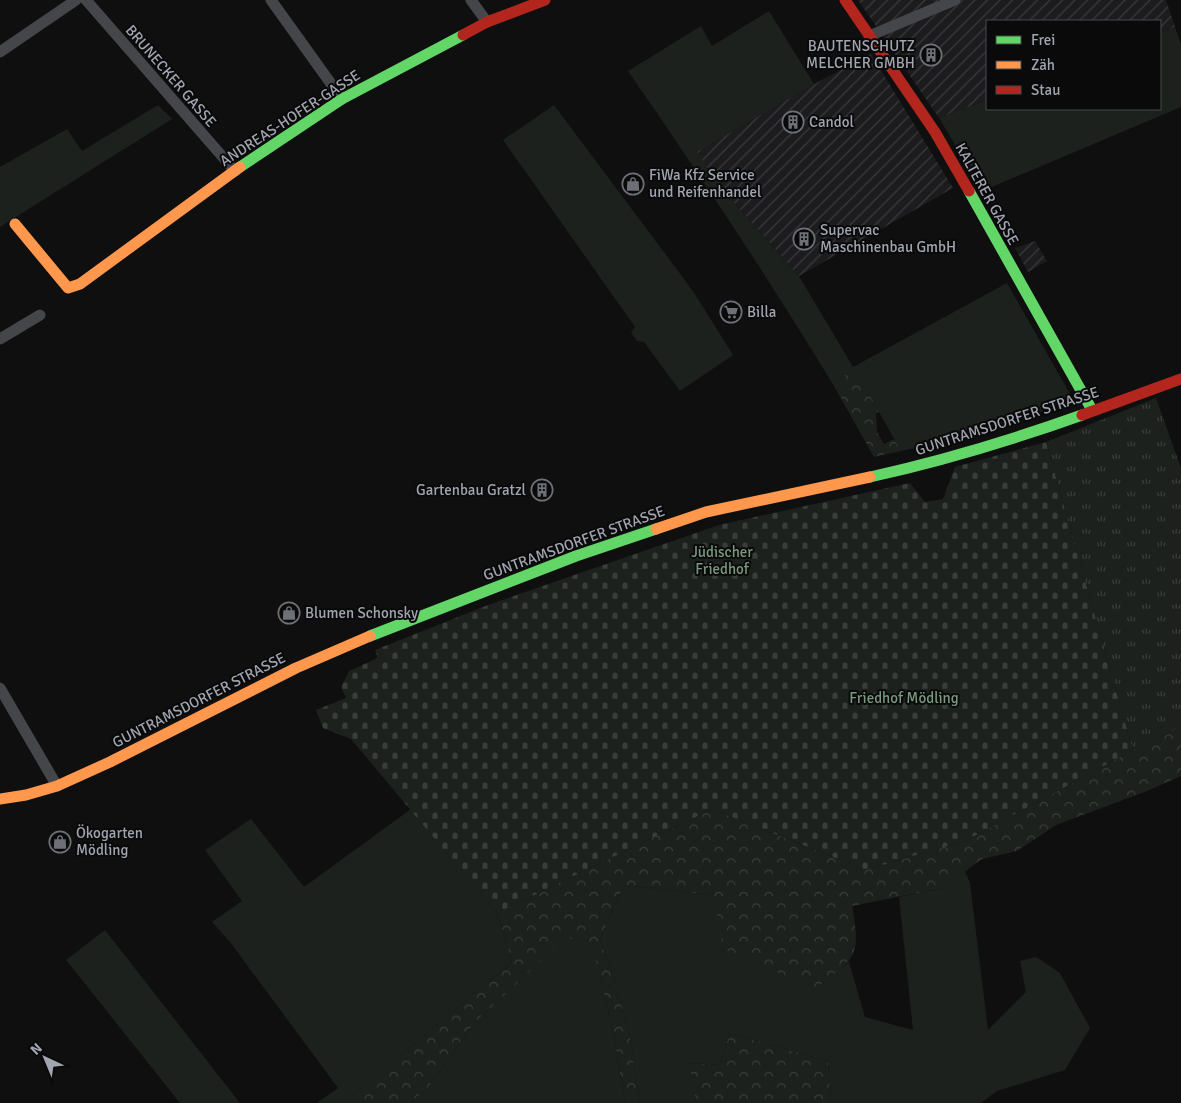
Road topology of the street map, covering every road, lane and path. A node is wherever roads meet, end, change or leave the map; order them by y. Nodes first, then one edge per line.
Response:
1 (76, 0) edge
2 (86, 0) edge
3 (271, 0) edge
4 (471, 0) edge
5 (545, 0) edge
6 (845, 0) edge
7 (954, 0) edge
8 (487, 22) junction
9 (869, 36) junction
10 (0, 52) edge
11 (342, 99) junction
12 (234, 171) junction
13 (15, 224) dead end
14 (40, 315) dead end
15 (0, 339) edge
16 (1181, 379) edge
17 (1092, 410) junction
18 (0, 688) edge
19 (57, 786) junction
20 (0, 801) edge

1 - 10 street
2 - 12 street, BRUNECKER GASSE
3 - 11 street
4 - 8 street
5 - 8 street, ANDREAS-HOFER-GASSE
6 - 9 street, KALTERER GASSE
7 - 9 street
8 - 11 street, ANDREAS-HOFER-GASSE
9 - 17 street, KALTERER GASSE
11 - 12 street, ANDREAS-HOFER-GASSE
12 - 13 street, ANDREAS-HOFER-GASSE
14 - 15 street
16 - 17 street, GUNTRAMSDORFER STRASSE
17 - 19 street, GUNTRAMSDORFER STRASSE
18 - 19 street
19 - 20 street, GUNTRAMSDORFER STRASSE

